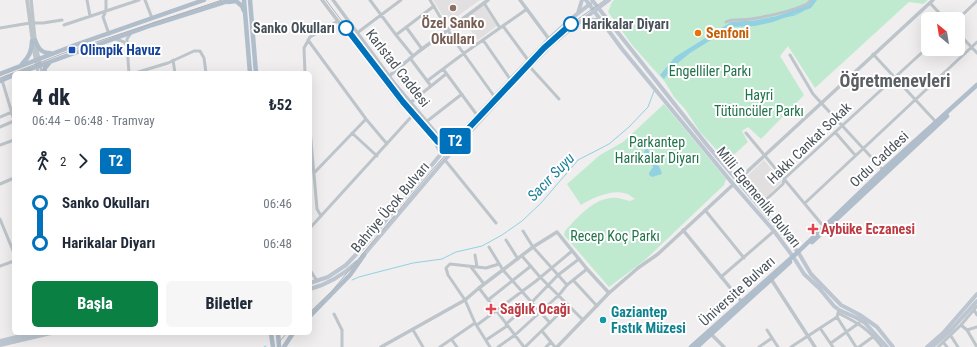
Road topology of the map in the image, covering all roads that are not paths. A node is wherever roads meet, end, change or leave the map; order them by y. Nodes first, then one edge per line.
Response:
1 (27, 0) edge
2 (30, 0) edge
3 (87, 0) edge
4 (106, 0) edge
5 (125, 0) edge
6 (139, 0) edge
7 (146, 0) edge
8 (204, 0) edge
9 (231, 0) edge
10 (244, 0) edge
11 (250, 0) edge
12 (255, 0) edge
13 (322, 0) edge
14 (333, 0) edge
15 (370, 0) edge
16 (400, 0) edge
17 (430, 0) edge
18 (488, 0) edge
19 (520, 0) edge
20 (582, 0) edge
21 (586, 0) edge
22 (609, 0) edge
23 (811, 0) edge
24 (977, 1) edge
25 (193, 2) edge
26 (592, 2) edge
27 (932, 2) edge
28 (222, 3) junction
29 (484, 3) junction
30 (127, 4) junction
31 (603, 5) junction
32 (434, 6) junction
33 (527, 9) junction
34 (596, 10) junction
35 (106, 11) junction
36 (245, 12) junction
37 (251, 12) junction
38 (940, 12) edge
39 (965, 12) edge
40 (578, 13) junction
41 (381, 15) junction
42 (90, 16) junction
43 (152, 18) junction
44 (602, 18) junction
45 (62, 20) dead end
46 (583, 20) junction
47 (338, 21) junction
48 (726, 22) dead end
49 (32, 23) junction
50 (64, 26) dead end
51 (406, 27) junction
52 (502, 27) junction
53 (0, 28) edge
54 (448, 30) junction
55 (132, 32) junction
56 (357, 33) junction
57 (109, 34) junction
58 (396, 35) junction
59 (114, 39) junction
60 (549, 39) junction
61 (308, 40) junction
62 (483, 40) junction
63 (34, 41) junction
64 (965, 41) edge
65 (977, 42) edge
66 (127, 46) junction
67 (971, 47) junction
68 (422, 49) junction
69 (52, 53) junction
70 (921, 53) edge
71 (977, 53) edge
72 (463, 54) junction
73 (873, 54) junction
74 (790, 56) dead end
75 (412, 57) junction
76 (37, 60) junction
77 (173, 60) junction
78 (528, 60) junction
79 (51, 61) junction
80 (38, 65) junction
81 (21, 66) junction
82 (530, 67) junction
83 (443, 69) junction
84 (23, 71) edge
85 (38, 71) edge
86 (42, 71) edge
87 (43, 71) edge
88 (129, 71) edge
89 (140, 71) edge
90 (175, 71) edge
91 (206, 71) edge
92 (250, 71) edge
93 (256, 71) edge
94 (305, 71) edge
95 (0, 74) edge
96 (446, 74) junction
97 (12, 76) edge
98 (389, 76) junction
99 (895, 77) junction
100 (510, 79) junction
101 (1, 80) edge
102 (428, 81) junction
103 (431, 86) junction
104 (977, 86) edge
105 (462, 94) junction
106 (494, 96) junction
107 (559, 98) dead end
108 (915, 98) junction
109 (822, 103) junction
110 (410, 104) junction
111 (12, 112) joint
112 (477, 115) junction
113 (412, 116) junction
114 (0, 117) edge
115 (366, 119) junction
116 (12, 120) edge
117 (426, 122) junction
118 (936, 122) junction
119 (842, 125) junction
120 (0, 126) edge
121 (835, 132) junction
122 (352, 133) junction
123 (746, 133) dead end
124 (12, 141) edge
125 (453, 141) junction
126 (387, 144) junction
127 (0, 145) edge
128 (863, 148) junction
129 (441, 154) junction
130 (855, 154) junction
131 (377, 156) junction
132 (764, 156) junction
133 (312, 160) edge
134 (445, 160) junction
135 (883, 170) junction
136 (314, 173) junction
137 (12, 179) edge
138 (784, 179) junction
139 (735, 182) junction
140 (0, 184) edge
141 (805, 203) junction
142 (759, 206) junction
143 (705, 210) junction
144 (321, 216) junction
145 (0, 219) edge
146 (496, 223) dead end
147 (312, 226) edge
148 (824, 227) junction
149 (683, 230) junction
150 (523, 231) dead end
151 (774, 231) junction
152 (506, 240) dead end
153 (489, 247) dead end
154 (533, 247) junction
155 (12, 248) edge
156 (572, 251) junction
157 (799, 253) junction
158 (475, 254) dead end
159 (364, 255) junction
160 (522, 256) junction
161 (793, 257) junction
162 (744, 258) junction
163 (518, 259) junction
164 (579, 259) junction
165 (12, 262) edge
166 (499, 264) junction
167 (0, 266) edge
168 (531, 266) junction
169 (471, 267) junction
170 (477, 267) junction
171 (552, 268) junction
172 (587, 269) junction
173 (504, 270) junction
174 (312, 273) edge
175 (558, 275) junction
176 (540, 277) junction
177 (721, 277) junction
178 (772, 279) junction
179 (573, 280) junction
180 (317, 281) junction
181 (513, 281) junction
182 (312, 283) edge
183 (484, 284) junction
184 (548, 285) junction
185 (567, 285) junction
186 (479, 288) junction
187 (312, 289) edge
188 (522, 292) junction
189 (610, 292) junction
190 (977, 294) edge
191 (559, 295) junction
192 (465, 300) junction
193 (488, 300) junction
194 (741, 301) junction
195 (977, 301) edge
196 (532, 302) junction
197 (568, 305) junction
198 (597, 306) junction
199 (977, 306) edge
200 (974, 310) junction
201 (497, 311) junction
202 (541, 312) junction
203 (838, 313) junction
204 (312, 314) edge
205 (334, 314) dead end
206 (977, 315) edge
207 (583, 320) junction
208 (550, 323) junction
209 (859, 323) junction
210 (476, 324) junction
211 (507, 325) junction
212 (961, 325) junction
213 (820, 328) junction
214 (977, 328) edge
215 (413, 330) junction
216 (767, 330) dead end
217 (967, 330) junction
218 (542, 331) junction
219 (710, 332) junction
220 (846, 332) junction
221 (25, 335) edge
222 (42, 335) edge
223 (271, 335) edge
224 (278, 335) edge
225 (292, 335) edge
226 (515, 335) junction
227 (808, 336) junction
228 (874, 336) junction
229 (951, 336) junction
230 (772, 338) junction
231 (452, 340) junction
232 (486, 340) junction
233 (0, 341) edge
234 (551, 342) junction
235 (943, 342) junction
236 (831, 343) junction
237 (0, 345) edge
238 (273, 347) edge
239 (279, 347) edge
240 (284, 347) edge
241 (342, 347) edge
242 (381, 347) edge
243 (423, 347) edge
244 (440, 347) edge
245 (457, 347) edge
246 (490, 347) edge
247 (498, 347) edge
248 (525, 347) edge
249 (546, 347) edge
250 (556, 347) edge
251 (691, 347) edge
252 (697, 347) edge
253 (724, 347) edge
254 (759, 347) edge
255 (778, 347) edge
256 (791, 347) edge
257 (815, 347) edge
258 (833, 347) edge
259 (858, 347) edge
260 (882, 347) edge
261 (887, 347) edge
262 (893, 347) edge
263 (927, 347) edge
264 (932, 347) edge
265 (938, 347) edge
266 (947, 347) edge
267 (958, 347) edge
268 (977, 347) edge

1 - 49 street
2 - 49 street
3 - 42 street
4 - 35 street
5 - 30 street
6 - 30 street
7 - 43 street
8 - 25 main road
9 - 28 main road
10 - 36 main road
11 - 37 main road
12 - 37 main road
13 - 47 street, Karlstad Caddesi
14 - 56 street, Karlstad Caddesi
15 - 41 street
16 - 41 street
17 - 32 street
18 - 29 street
19 - 33 street
20 - 40 main road
21 - 26 main road, Milli Egemenlik Bulvarı
22 - 31 main road, Bahriye Üçok Bulvarı
23 - 48 street
24 - 39 street
25 - 43 main road
26 - 34 main road, Milli Egemenlik Bulvarı
26 - 40 main road, Bahriye Üçok Bulvarı
27 - 38 street
27 - 73 street
28 - 36 main road
28 - 55 main road
29 - 52 street
29 - 54 street
30 - 35 street
31 - 34 main road, Bahriye Üçok Bulvarı
31 - 44 main road
32 - 51 street
32 - 54 street
33 - 52 street
33 - 60 street
34 - 44 main road, Milli Egemenlik Bulvarı
34 - 46 main road, Bahriye Üçok Bulvarı
35 - 42 street
35 - 57 street
36 - 92 main road
37 - 93 main road
40 - 60 main road, Bahriye Üçok Bulvarı
41 - 56 street
41 - 58 street
42 - 50 street
43 - 57 main road
44 - 46 main road
44 - 139 main road, Milli Egemenlik Bulvarı
44 - 139 main road, Milli Egemenlik Bulvarı
45 - 49 street
46 - 82 main road, Bahriye Üçok Bulvarı
47 - 61 street
47 - 113 street, Karlstad Caddesi
49 - 53 street
49 - 63 street
51 - 58 street
51 - 68 street
52 - 62 street
52 - 78 street
54 - 68 street
54 - 72 street
55 - 59 main road
55 - 66 street
56 - 98 street, Karlstad Caddesi
57 - 69 main road
58 - 75 street
59 - 66 street
59 - 79 main road
60 - 78 main road, Bahriye Üçok Bulvarı
61 - 94 street
61 - 115 street
62 - 72 street
62 - 100 street
63 - 69 main road
63 - 76 street
63 - 81 main road
64 - 67 street
65 - 67 street
66 - 88 street
67 - 71 street
67 - 108 street
68 - 75 street
69 - 76 main road
70 - 99 street, Hakkı Cankat Sokak
72 - 83 street
72 - 106 street
73 - 99 street
73 - 109 street
74 - 109 street
75 - 98 street
75 - 102 street
76 - 80 street
76 - 81 main road
77 - 89 street
77 - 90 street
77 - 91 street
78 - 100 main road, Bahriye Üçok Bulvarı
79 - 80 main road
79 - 87 main road
80 - 84 main road
80 - 85 street
80 - 86 street
81 - 95 main road
82 - 107 street
82 - 134 main road, Bahriye Üçok Bulvarı
83 - 96 street
83 - 102 street
96 - 103 street
96 - 105 street
97 - 101 main road
98 - 110 street, Karlstad Caddesi
99 - 108 street
99 - 119 street, Hakkı Cankat Sokak
100 - 106 main road, Bahriye Üçok Bulvarı
101 - 111 street
102 - 103 street
103 - 110 street
104 - 118 main road, Ordu Caddesi
104 - 157 main road, Ordu Caddesi
105 - 112 street
105 - 117 street
106 - 112 main road, Bahriye Üçok Bulvarı
108 - 118 street
108 - 128 street
109 - 119 street
109 - 132 street
110 - 117 street, Karlstad Caddesi
111 - 114 street
112 - 125 main road, Bahriye Üçok Bulvarı
113 - 126 street
113 - 129 street, Karlstad Caddesi
115 - 122 street
115 - 126 street
116 - 120 street
117 - 125 street, Karlstad Caddesi
118 - 135 main road, Ordu Caddesi
119 - 121 street, Hakkı Cankat Sokak
119 - 128 street
121 - 130 street
121 - 138 street, Hakkı Cankat Sokak
122 - 131 street
122 - 136 street
123 - 132 street
124 - 127 street
125 - 129 main road, Bahriye Üçok Bulvarı
126 - 131 street
128 - 130 street
128 - 135 street
129 - 180 main road, Bahriye Üçok Bulvarı
130 - 141 street
131 - 144 street
132 - 138 street
132 - 139 street
133 - 136 street
134 - 146 street
134 - 159 main road, Bahriye Üçok Bulvarı
135 - 148 main road, Ordu Caddesi
136 - 144 street
137 - 140 street
138 - 141 street
138 - 142 street, Hakkı Cankat Sokak
139 - 142 main road, Milli Egemenlik Bulvarı
139 - 143 street
139 - 151 main road, Milli Egemenlik Bulvarı
141 - 148 street
142 - 157 main road, Milli Egemenlik Bulvarı
143 - 149 street
143 - 162 street
144 - 147 street
145 - 155 street
148 - 157 main road, Ordu Caddesi
149 - 177 street
149 - 189 street
150 - 154 street
151 - 161 main road, Milli Egemenlik Bulvarı
151 - 162 street
152 - 163 street
153 - 166 street
154 - 156 street
154 - 160 street
154 - 171 street
156 - 164 street
156 - 171 street
157 - 161 main road, Üniversite Bulvarı
157 - 262 main road, Milli Egemenlik Bulvarı
158 - 170 street
159 - 187 main road, Bahriye Üçok Bulvarı
159 - 204 main road
160 - 163 street
160 - 168 street
161 - 178 main road, Üniversite Bulvarı
161 - 194 main road, Üniversite Bulvarı
161 - 203 main road, Milli Egemenlik Bulvarı
162 - 177 street
163 - 173 street
164 - 172 street
164 - 175 street
165 - 167 street
166 - 170 street
166 - 173 street
168 - 176 street
168 - 181 street
169 - 170 street
169 - 183 street
169 - 192 street
171 - 175 street
171 - 176 street
172 - 179 street
172 - 189 street
173 - 181 street
173 - 183 street
174 - 180 street
175 - 184 street
175 - 185 street
176 - 184 street
176 - 188 street
177 - 194 street
178 - 219 main road, Üniversite Bulvarı
178 - 227 street
179 - 185 street
179 - 198 street
180 - 182 main road, Bahriye Üçok Bulvarı
181 - 188 street
181 - 193 street
183 - 186 street
184 - 191 street
184 - 196 street
185 - 191 street
186 - 192 street
186 - 193 street
188 - 196 street
188 - 201 street
189 - 198 street
190 - 263 main road
191 - 197 street
191 - 202 street
192 - 210 street
192 - 215 street
193 - 201 street
194 - 219 main road, Üniversite Bulvarı
195 - 264 main road
196 - 202 street
196 - 211 street
197 - 207 street
197 - 208 street
198 - 207 street
199 - 200 street
200 - 206 street
200 - 212 street
201 - 210 street
201 - 211 street
202 - 208 street
202 - 226 street
203 - 209 street
203 - 213 street
203 - 220 street
203 - 261 main road
205 - 241 street
207 - 250 street
208 - 218 street
209 - 220 street
209 - 228 street
210 - 231 street
210 - 232 street
211 - 226 street
211 - 232 street
212 - 217 street
212 - 229 street
213 - 227 street
213 - 236 street
214 - 217 street
215 - 242 street
215 - 243 street
216 - 230 street
217 - 268 street
218 - 234 street
218 - 248 street
219 - 251 main road, Üniversite Bulvarı
219 - 252 main road, Üniversite Bulvarı
219 - 253 street
220 - 236 street
220 - 259 street
221 - 233 main road
222 - 237 main road
223 - 238 main road
224 - 239 main road
225 - 240 main road
226 - 247 street
226 - 248 street
227 - 256 street
227 - 257 street
228 - 259 street
228 - 260 street
229 - 235 street
229 - 267 street
230 - 254 street
230 - 255 street
231 - 244 street
231 - 245 street
232 - 246 street
234 - 249 street
234 - 250 street
235 - 265 street
235 - 266 street
236 - 258 street

